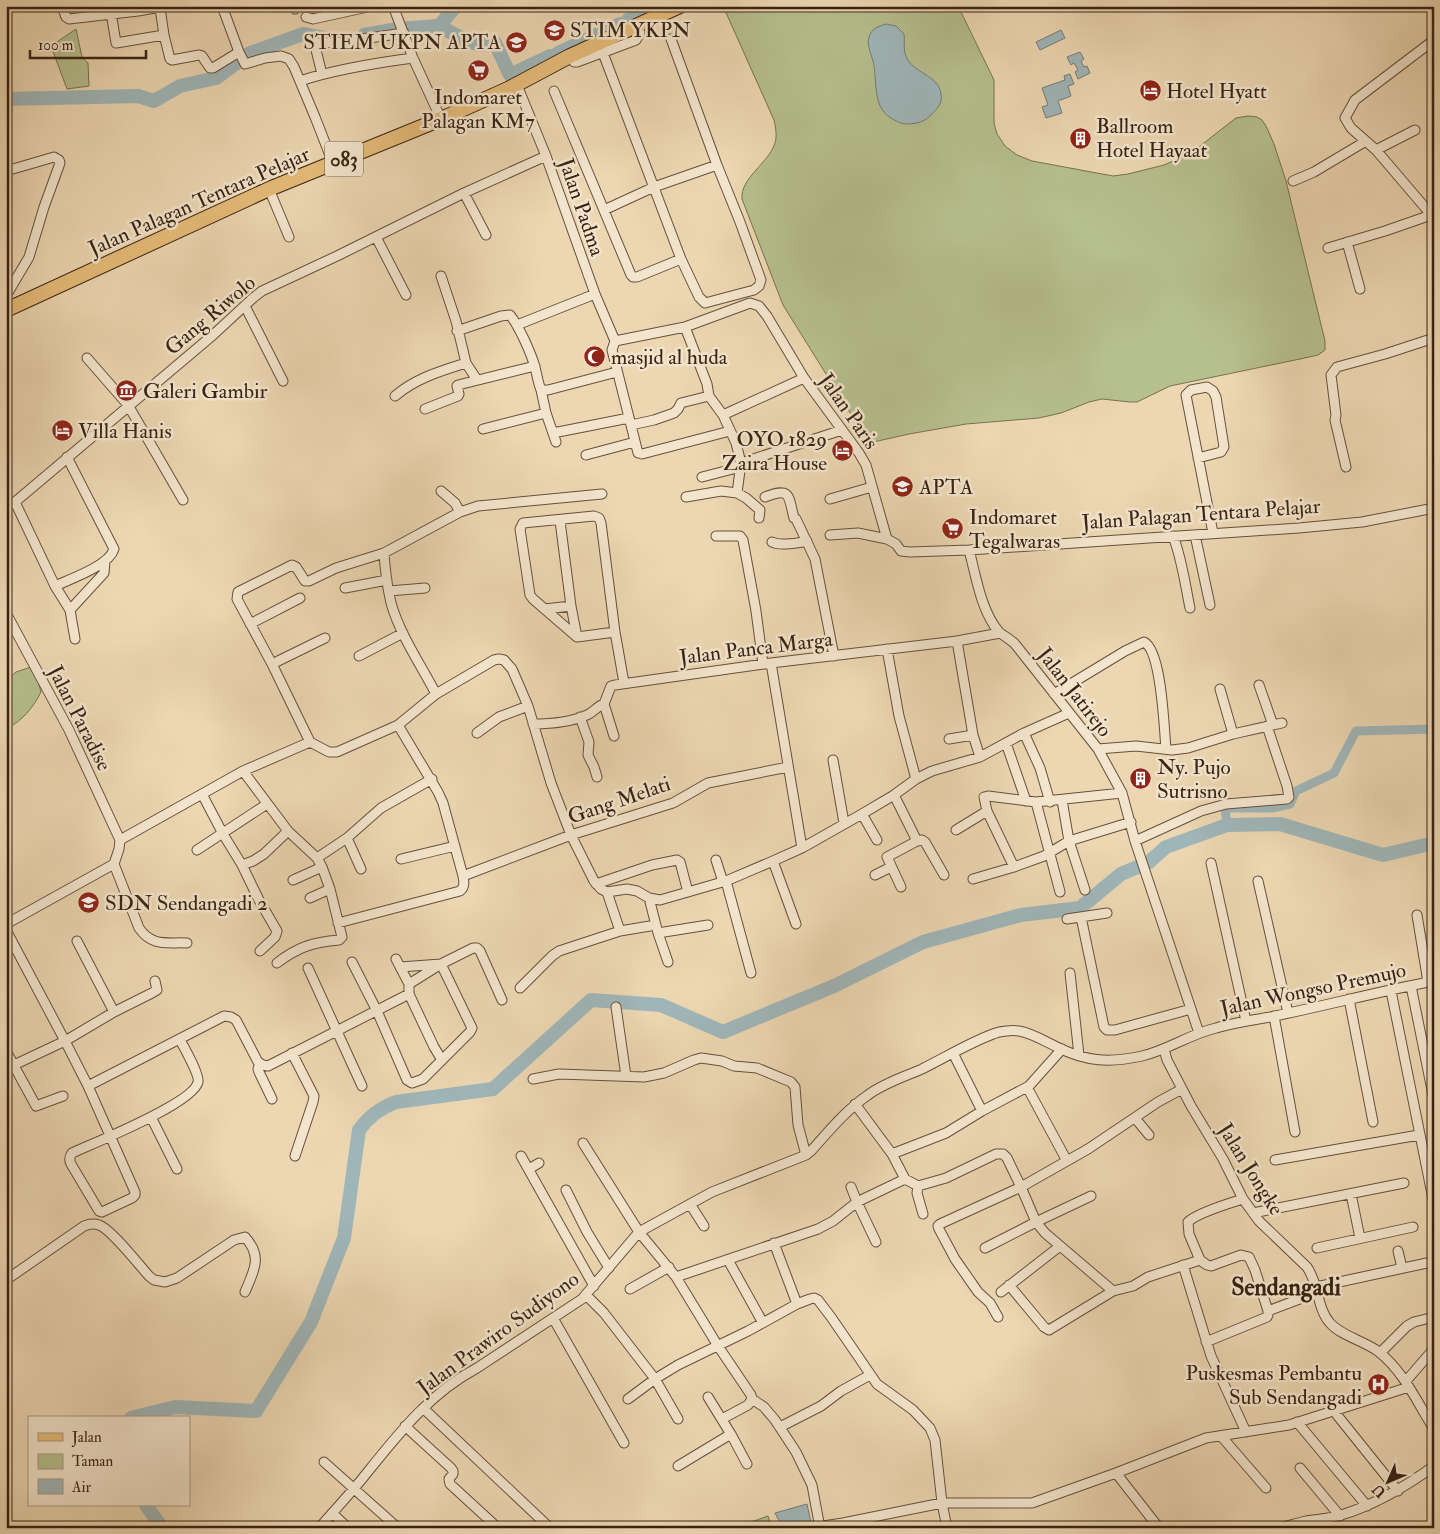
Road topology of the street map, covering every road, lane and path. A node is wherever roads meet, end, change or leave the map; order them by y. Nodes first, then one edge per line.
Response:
1 (62, 6) edge
2 (222, 6) edge
3 (372, 6) edge
4 (394, 6) edge
5 (680, 6) edge
6 (163, 7) edge
7 (111, 10) edge
8 (306, 17) dead end
9 (639, 26) junction
10 (403, 31) junction
11 (164, 35) junction
12 (671, 39) dead end
13 (1434, 40) edge
14 (604, 53) junction
15 (241, 56) junction
16 (570, 56) junction
17 (413, 58) junction
18 (322, 74) junction
19 (300, 81) junction
20 (517, 84) junction
21 (554, 91) dead end
22 (441, 118) junction
23 (1415, 130) dead end
24 (1366, 141) junction
25 (1376, 150) junction
26 (546, 156) junction
27 (333, 164) junction
28 (717, 165) junction
29 (6, 171) edge
30 (1294, 182) dead end
31 (654, 187) junction
32 (269, 189) junction
33 (464, 193) junction
34 (604, 210) junction
35 (1433, 216) edge
36 (486, 235) dead end
37 (289, 237) dead end
38 (376, 237) junction
39 (1347, 242) junction
40 (1328, 248) dead end
41 (681, 259) junction
42 (441, 276) dead end
43 (1360, 289) dead end
44 (595, 294) junction
45 (406, 295) dead end
46 (6, 296) edge
47 (245, 306) junction
48 (6, 310) edge
49 (517, 325) junction
50 (685, 327) junction
51 (457, 331) junction
52 (1434, 338) edge
53 (615, 341) junction
54 (87, 358) dead end
55 (466, 363) junction
56 (535, 366) junction
57 (617, 372) junction
58 (804, 378) junction
59 (477, 380) junction
60 (283, 381) dead end
61 (541, 390) junction
62 (395, 396) dead end
63 (709, 396) junction
64 (128, 405) junction
65 (424, 409) dead end
66 (546, 413) junction
67 (723, 415) junction
68 (630, 421) junction
69 (483, 429) dead end
70 (842, 430) junction
71 (730, 431) junction
72 (635, 442) junction
73 (586, 455) dead end
74 (67, 457) junction
75 (1198, 458) junction
76 (741, 463) junction
77 (1346, 467) dead end
78 (702, 477) dead end
79 (872, 487) junction
80 (441, 491) dead end
81 (737, 493) junction
82 (602, 494) dead end
83 (765, 497) dead end
84 (686, 498) dead end
85 (830, 499) dead end
86 (183, 500) dead end
87 (15, 502) junction
88 (6, 506) edge
89 (1434, 508) edge
90 (460, 512) junction
91 (760, 518) dead end
92 (560, 521) junction
93 (1213, 533) junction
94 (830, 535) dead end
95 (1195, 535) junction
96 (716, 536) dead end
97 (1173, 536) junction
98 (887, 539) junction
99 (807, 541) junction
100 (772, 542) dead end
101 (969, 550) junction
102 (384, 553) junction
103 (106, 561) junction
104 (387, 580) junction
105 (55, 586) junction
106 (345, 588) dead end
107 (425, 588) dead end
108 (389, 591) junction
109 (300, 598) dead end
110 (1210, 605) dead end
111 (571, 606) junction
112 (1190, 608) dead end
113 (545, 609) junction
114 (70, 610) junction
115 (6, 612) edge
116 (250, 624) junction
117 (615, 632) junction
118 (403, 633) junction
119 (1000, 633) junction
120 (577, 637) junction
121 (324, 638) dead end
122 (74, 639) dead end
123 (957, 641) junction
124 (887, 649) junction
125 (359, 656) dead end
126 (834, 656) junction
127 (272, 664) junction
128 (767, 664) junction
129 (624, 683) junction
130 (1259, 685) dead end
131 (1220, 689) dead end
132 (436, 694) junction
133 (1054, 694) junction
134 (604, 704) junction
135 (528, 706) junction
136 (1069, 713) junction
137 (580, 717) junction
138 (533, 724) junction
139 (398, 725) junction
140 (1274, 725) junction
141 (477, 733) dead end
142 (1024, 733) junction
143 (1233, 734) junction
144 (973, 735) junction
145 (614, 736) dead end
146 (949, 740) dead end
147 (310, 742) junction
148 (1006, 743) junction
149 (1098, 749) junction
150 (1166, 749) junction
151 (980, 757) junction
152 (833, 760) dead end
153 (788, 767) junction
154 (244, 771) junction
155 (597, 777) dead end
156 (432, 779) junction
157 (916, 779) junction
158 (1122, 793) junction
159 (202, 794) junction
160 (894, 795) junction
161 (1062, 800) junction
162 (1026, 801) junction
163 (1036, 802) junction
164 (1050, 802) junction
165 (267, 804) junction
166 (987, 812) junction
167 (862, 814) junction
168 (1130, 822) junction
169 (844, 823) junction
170 (956, 830) dead end
171 (288, 831) junction
172 (222, 834) junction
173 (571, 835) junction
174 (347, 838) junction
175 (120, 840) junction
176 (877, 840) dead end
177 (917, 841) junction
178 (1069, 841) junction
179 (1135, 841) junction
180 (455, 846) junction
181 (802, 848) junction
182 (197, 850) dead end
183 (1049, 853) junction
184 (316, 858) junction
185 (401, 859) dead end
186 (716, 860) dead end
187 (773, 862) junction
188 (1211, 862) dead end
189 (114, 864) junction
190 (242, 865) junction
191 (322, 867) junction
192 (891, 867) junction
193 (1014, 867) junction
194 (361, 869) dead end
195 (875, 874) dead end
196 (944, 875) dead end
197 (463, 876) junction
198 (973, 879) dead end
199 (293, 880) dead end
200 (1258, 881) dead end
201 (724, 882) junction
202 (596, 884) junction
203 (901, 887) dead end
204 (330, 890) junction
205 (1085, 890) dead end
206 (607, 892) junction
207 (688, 892) junction
208 (1060, 892) dead end
209 (310, 898) dead end
210 (649, 898) junction
211 (1107, 913) dead end
212 (1417, 915) dead end
213 (1081, 917) junction
214 (1067, 919) dead end
215 (338, 923) junction
216 (6, 924) edge
217 (796, 924) dead end
218 (708, 925) dead end
219 (657, 929) junction
220 (6, 930) edge
221 (620, 931) junction
222 (78, 941) dead end
223 (187, 943) dead end
224 (260, 952) dead end
225 (277, 962) dead end
226 (352, 962) dead end
227 (668, 962) dead end
228 (441, 964) junction
229 (308, 968) dead end
230 (751, 973) dead end
231 (1070, 973) dead end
232 (155, 982) dead end
233 (1431, 982) edge
234 (409, 984) junction
235 (1411, 986) junction
236 (520, 988) dead end
237 (1391, 991) junction
238 (410, 994) junction
239 (1349, 999) junction
240 (502, 1000) dead end
241 (616, 1007) dead end
242 (1191, 1009) junction
243 (377, 1011) junction
244 (114, 1012) junction
245 (1288, 1013) junction
246 (1274, 1016) junction
247 (1246, 1021) junction
248 (337, 1031) junction
249 (1199, 1033) junction
250 (180, 1040) junction
251 (65, 1041) junction
252 (1062, 1049) junction
253 (1164, 1049) junction
254 (6, 1051) edge
255 (292, 1053) junction
256 (953, 1053) junction
257 (1079, 1055) junction
258 (442, 1060) junction
259 (260, 1063) junction
260 (14, 1065) junction
261 (626, 1076) junction
262 (533, 1079) dead end
263 (88, 1086) junction
264 (362, 1086) dead end
265 (1028, 1087) junction
266 (1182, 1089) junction
267 (63, 1096) dead end
268 (272, 1099) dead end
269 (1434, 1100) edge
270 (856, 1104) junction
271 (982, 1111) junction
272 (151, 1117) junction
273 (1135, 1118) junction
274 (1373, 1122) dead end
275 (1295, 1132) dead end
276 (1149, 1135) dead end
277 (1419, 1135) junction
278 (111, 1136) junction
279 (583, 1143) dead end
280 (892, 1154) junction
281 (806, 1155) junction
282 (295, 1156) dead end
283 (522, 1156) dead end
284 (1275, 1160) dead end
285 (1067, 1161) junction
286 (539, 1163) dead end
287 (177, 1169) dead end
288 (529, 1169) junction
289 (905, 1178) junction
290 (1404, 1183) dead end
291 (918, 1186) junction
292 (851, 1187) dead end
293 (1021, 1188) junction
294 (566, 1190) dead end
295 (1350, 1194) junction
296 (1091, 1196) dead end
297 (1244, 1198) junction
298 (857, 1202) junction
299 (690, 1204) junction
300 (1434, 1204) edge
301 (1253, 1213) junction
302 (923, 1214) dead end
303 (1036, 1222) junction
304 (704, 1226) dead end
305 (1413, 1227) dead end
306 (640, 1232) junction
307 (1360, 1238) junction
308 (876, 1242) dead end
309 (774, 1243) junction
310 (1060, 1246) junction
311 (985, 1248) dead end
312 (1317, 1248) dead end
313 (1398, 1251) dead end
314 (728, 1260) junction
315 (1200, 1260) junction
316 (1427, 1263) dead end
317 (1183, 1265) junction
318 (669, 1267) junction
319 (609, 1268) junction
320 (1402, 1268) junction
321 (676, 1277) junction
322 (6, 1280) edge
323 (1009, 1285) junction
324 (594, 1286) junction
325 (630, 1289) dead end
326 (1317, 1290) junction
327 (1113, 1291) junction
328 (244, 1292) dead end
329 (1001, 1292) dead end
330 (586, 1295) junction
331 (797, 1304) junction
332 (1268, 1311) junction
333 (1434, 1316) edge
334 (998, 1317) dead end
335 (553, 1318) junction
336 (763, 1323) junction
337 (1206, 1342) junction
338 (718, 1346) junction
339 (1433, 1350) edge
340 (1380, 1353) junction
341 (870, 1375) junction
342 (655, 1379) junction
343 (1408, 1384) junction
344 (708, 1397) dead end
345 (628, 1399) dead end
346 (752, 1399) junction
347 (423, 1408) junction
348 (1336, 1415) dead end
349 (678, 1419) dead end
350 (722, 1419) junction
351 (1297, 1422) junction
352 (405, 1426) junction
353 (780, 1427) junction
354 (1434, 1429) edge
355 (1246, 1432) junction
356 (731, 1434) junction
357 (1221, 1436) junction
358 (624, 1444) dead end
359 (324, 1462) dead end
360 (747, 1464) dead end
361 (678, 1466) dead end
362 (1434, 1466) edge
363 (1300, 1468) dead end
364 (1116, 1473) junction
365 (1266, 1488) dead end
366 (354, 1489) junction
367 (1398, 1490) junction
368 (942, 1503) junction
369 (1367, 1506) junction
370 (332, 1513) junction
371 (1340, 1516) junction
372 (343, 1526) edge
373 (817, 1527) edge
374 (319, 1528) edge
375 (398, 1528) edge
376 (498, 1528) edge
377 (550, 1528) edge
378 (948, 1528) edge
379 (1159, 1528) edge
380 (1280, 1528) edge

1 - 7 street
2 - 15 street
3 - 8 street
4 - 10 street
5 - 9 main road, Jalan Palagan Tentara Pelajar / 083
6 - 7 street
6 - 11 street
7 - 11 street
9 - 14 street
9 - 16 main road, Jalan Palagan Tentara Pelajar / 083
10 - 17 street
10 - 18 street
11 - 15 street
12 - 28 street
13 - 24 street
14 - 16 street
14 - 31 street
15 - 19 street
16 - 20 main road, Jalan Palagan Tentara Pelajar / 083
17 - 18 street
17 - 22 street
18 - 19 street
19 - 27 street
20 - 22 main road, Jalan Palagan Tentara Pelajar / 083
20 - 26 street, Jalan Padma
21 - 34 street
22 - 27 main road, Jalan Palagan Tentara Pelajar / 083
23 - 25 street
24 - 25 street
24 - 30 street
25 - 35 street
26 - 33 street, Gang Riwolo
26 - 44 street, Jalan Padma
27 - 32 main road, Jalan Palagan Tentara Pelajar / 083
28 - 31 street
28 - 41 street
29 - 46 street
31 - 34 street
31 - 41 street
32 - 37 street
32 - 48 main road, Jalan Palagan Tentara Pelajar / 083
33 - 36 street
33 - 38 street, Gang Riwolo
34 - 41 street
35 - 39 street
38 - 45 street
38 - 47 street, Gang Riwolo
39 - 40 street
39 - 43 street
42 - 51 street
44 - 49 street
44 - 53 street, Jalan Padma
47 - 60 street
47 - 64 street, Gang Riwolo
49 - 51 street
49 - 56 street
50 - 53 street, Jalan Paris
50 - 58 street, Jalan Paris
50 - 63 street
51 - 55 street
52 - 77 street
53 - 57 street
54 - 64 street
55 - 59 street
55 - 62 street
56 - 59 street
56 - 61 street
57 - 61 street
57 - 68 street
58 - 67 street
58 - 70 street, Jalan Paris
59 - 65 street
61 - 66 street
63 - 67 street
63 - 68 street
64 - 74 street, Gang Riwolo
64 - 86 street
66 - 68 street
66 - 69 street
67 - 71 street
68 - 72 street
70 - 76 street
70 - 79 street, Jalan Paris
71 - 72 street
71 - 76 street
72 - 73 street
74 - 87 street, Gang Riwolo
74 - 103 street
75 - 75 street
75 - 93 street
76 - 78 street
76 - 81 street
79 - 85 street
79 - 98 street, Jalan Paris
80 - 90 street
81 - 84 street
81 - 91 street
82 - 90 street
83 - 99 street
87 - 88 street, Gang Riwolo
87 - 105 street
89 - 93 street, Jalan Palagan Tentara Pelajar
90 - 102 street
92 - 111 street
92 - 113 street
92 - 117 street
93 - 95 street, Jalan Palagan Tentara Pelajar
94 - 98 street
95 - 97 street, Jalan Palagan Tentara Pelajar
95 - 110 street
96 - 128 street
97 - 101 street, Jalan Palagan Tentara Pelajar
97 - 112 street
98 - 101 street
99 - 100 street
99 - 126 street
101 - 119 street, Jalan Jatirejo
102 - 104 street
102 - 116 street
103 - 105 street
103 - 114 street
104 - 106 street
104 - 108 street
105 - 114 street
107 - 108 street
108 - 118 street
109 - 116 street
111 - 113 street
111 - 120 street
113 - 120 street
114 - 122 street
115 - 175 street, Jalan Paradise
116 - 127 street
117 - 120 street
117 - 129 street
118 - 125 street
118 - 132 street
119 - 123 street, Jalan Panca Marga
119 - 133 street, Jalan Jatirejo
121 - 127 street
123 - 124 street, Jalan Panca Marga
123 - 144 street
124 - 126 street, Jalan Panca Marga
124 - 157 street
126 - 128 street, Jalan Panca Marga
127 - 147 street
128 - 129 street, Jalan Panca Marga
128 - 153 street
129 - 134 street
130 - 140 street
131 - 143 street
132 - 135 street
132 - 139 street
133 - 136 street, Jalan Jatirejo
133 - 150 street
134 - 137 street
134 - 145 street
135 - 138 street
135 - 141 street
136 - 142 street
136 - 149 street, Jalan Jatirejo
137 - 138 street
137 - 155 street
138 - 173 street
139 - 147 street
139 - 156 street
140 - 143 street
140 - 179 street
142 - 148 street
142 - 164 street
143 - 150 street
144 - 146 street
144 - 151 street
147 - 154 street
148 - 151 street
148 - 162 street
149 - 150 street
149 - 158 street, Jalan Jatirejo
151 - 157 street
152 - 169 street
153 - 173 street, Gang Melati
153 - 181 street
154 - 159 street
154 - 165 street
156 - 174 street
156 - 180 street
157 - 160 street
158 - 161 street
158 - 168 street, Jalan Jatirejo
159 - 172 street
159 - 175 street
160 - 167 street
160 - 177 street
161 - 164 street
161 - 178 street
162 - 163 street
162 - 166 street
163 - 164 street
163 - 183 street
165 - 171 street
165 - 172 street
166 - 170 street
166 - 193 street
167 - 169 street
167 - 176 street
168 - 178 street
168 - 179 street, Jalan Jatirejo
169 - 181 street
171 - 184 street
171 - 190 street
172 - 182 street
172 - 190 street
173 - 197 street, Gang Melati
173 - 202 street
174 - 184 street
174 - 194 street
175 - 189 street
177 - 192 street
177 - 196 street
178 - 183 street
178 - 205 street
179 - 242 street, Jalan Jatirejo
180 - 185 street
180 - 197 street
181 - 187 street
183 - 193 street
183 - 208 street
184 - 191 street
186 - 201 street
187 - 201 street
187 - 217 street
188 - 247 street
189 - 216 street
189 - 223 street
190 - 224 street
191 - 199 street
191 - 204 street
192 - 195 street
192 - 203 street
193 - 198 street
197 - 215 street
200 - 245 street
201 - 207 street
201 - 230 street
202 - 206 street
202 - 207 street
204 - 209 street
204 - 215 street
206 - 210 street
206 - 221 street
207 - 210 street
210 - 219 street
211 - 213 street
212 - 233 street
213 - 214 street
213 - 242 street
215 - 225 street
218 - 219 street
219 - 221 street
219 - 227 street
220 - 251 street
221 - 236 street
222 - 244 street
226 - 243 street
228 - 234 street
228 - 234 street
228 - 240 street
228 - 258 street
229 - 248 street
231 - 257 street
232 - 244 street
233 - 235 street, Jalan Wongso Premujo
234 - 238 street
235 - 237 street, Jalan Wongso Premujo
235 - 269 street
237 - 239 street, Jalan Wongso Premujo
237 - 277 street
238 - 243 street
238 - 258 street
239 - 245 street, Jalan Wongso Premujo
239 - 274 street
241 - 261 street
242 - 249 street
243 - 248 street
243 - 258 street
244 - 251 street
245 - 246 street, Jalan Wongso Premujo
246 - 247 street, Jalan Wongso Premujo
246 - 275 street
247 - 249 street, Jalan Wongso Premujo
248 - 255 street
248 - 264 street
249 - 253 street, Jalan Prawiro Sudiyono
250 - 259 street
250 - 263 street
250 - 272 street
251 - 260 street
251 - 263 street
252 - 256 street, Jalan Prawiro Sudiyono
252 - 257 street, Jalan Prawiro Sudiyono
252 - 265 street
253 - 257 street, Jalan Prawiro Sudiyono
253 - 266 street, Jalan Jongke
254 - 260 street
255 - 259 street
255 - 282 street
256 - 270 street, Jalan Prawiro Sudiyono
256 - 271 street
259 - 268 street
260 - 267 street
261 - 262 street
261 - 281 street
263 - 278 street
265 - 271 street
265 - 285 street
266 - 273 street
266 - 297 street, Jalan Jongke
270 - 280 street
270 - 281 street, Jalan Prawiro Sudiyono
271 - 280 street
272 - 278 street
272 - 287 street
273 - 276 street
273 - 285 street
277 - 284 street
277 - 300 street
278 - 278 street
279 - 306 street
280 - 289 street
281 - 299 street, Jalan Prawiro Sudiyono
283 - 288 street
285 - 293 street
286 - 288 street
288 - 324 street
289 - 291 street
289 - 298 street
290 - 295 street
291 - 293 street
291 - 302 street
292 - 298 street
293 - 303 street
293 - 334 street
294 - 319 street
295 - 301 street
295 - 307 street
296 - 303 street
297 - 301 street, Jalan Jongke
297 - 315 street
298 - 308 street
298 - 309 street
299 - 304 street
299 - 306 street, Jalan Prawiro Sudiyono
301 - 326 street, Jalan Jongke
303 - 310 street
303 - 311 street
305 - 307 street
306 - 318 street
306 - 319 street, Jalan Prawiro Sudiyono
307 - 312 street
309 - 314 street
309 - 331 street
310 - 323 street
310 - 327 street
313 - 320 street
314 - 321 street
314 - 336 street
315 - 317 street
315 - 332 street
316 - 320 street
317 - 327 street
317 - 337 street
318 - 321 street
318 - 325 street
319 - 324 street, Jalan Prawiro Sudiyono
320 - 326 street
321 - 338 street
322 - 328 street
323 - 327 street
323 - 329 street
324 - 330 street, Jalan Prawiro Sudiyono
326 - 332 street
326 - 340 street, Jalan Jongke
330 - 335 street, Jalan Prawiro Sudiyono
330 - 342 street
331 - 336 street
331 - 341 street
332 - 337 street
333 - 340 street
335 - 347 street, Jalan Prawiro Sudiyono
335 - 358 street
336 - 338 street
337 - 355 street
338 - 342 street
338 - 346 street
339 - 343 street
340 - 343 street, Jalan Jongke
341 - 353 street
341 - 368 street
342 - 345 street
342 - 349 street
343 - 351 street
343 - 354 street, Jalan Jongke
344 - 350 street
346 - 350 street
346 - 353 street
347 - 352 street, Jalan Prawiro Sudiyono
347 - 377 street
348 - 367 street
350 - 356 street
351 - 355 street
351 - 369 street
352 - 366 street, Jalan Prawiro Sudiyono
352 - 376 street
353 - 373 street
355 - 357 street
356 - 360 street
356 - 361 street
357 - 364 street
357 - 365 street
359 - 366 street
362 - 367 street
363 - 371 street
364 - 368 street
364 - 379 street
366 - 370 street, Jalan Prawiro Sudiyono
366 - 375 street
367 - 369 street
368 - 373 street
368 - 378 street
369 - 371 street
370 - 372 street
370 - 374 street, Jalan Prawiro Sudiyono
371 - 380 street

